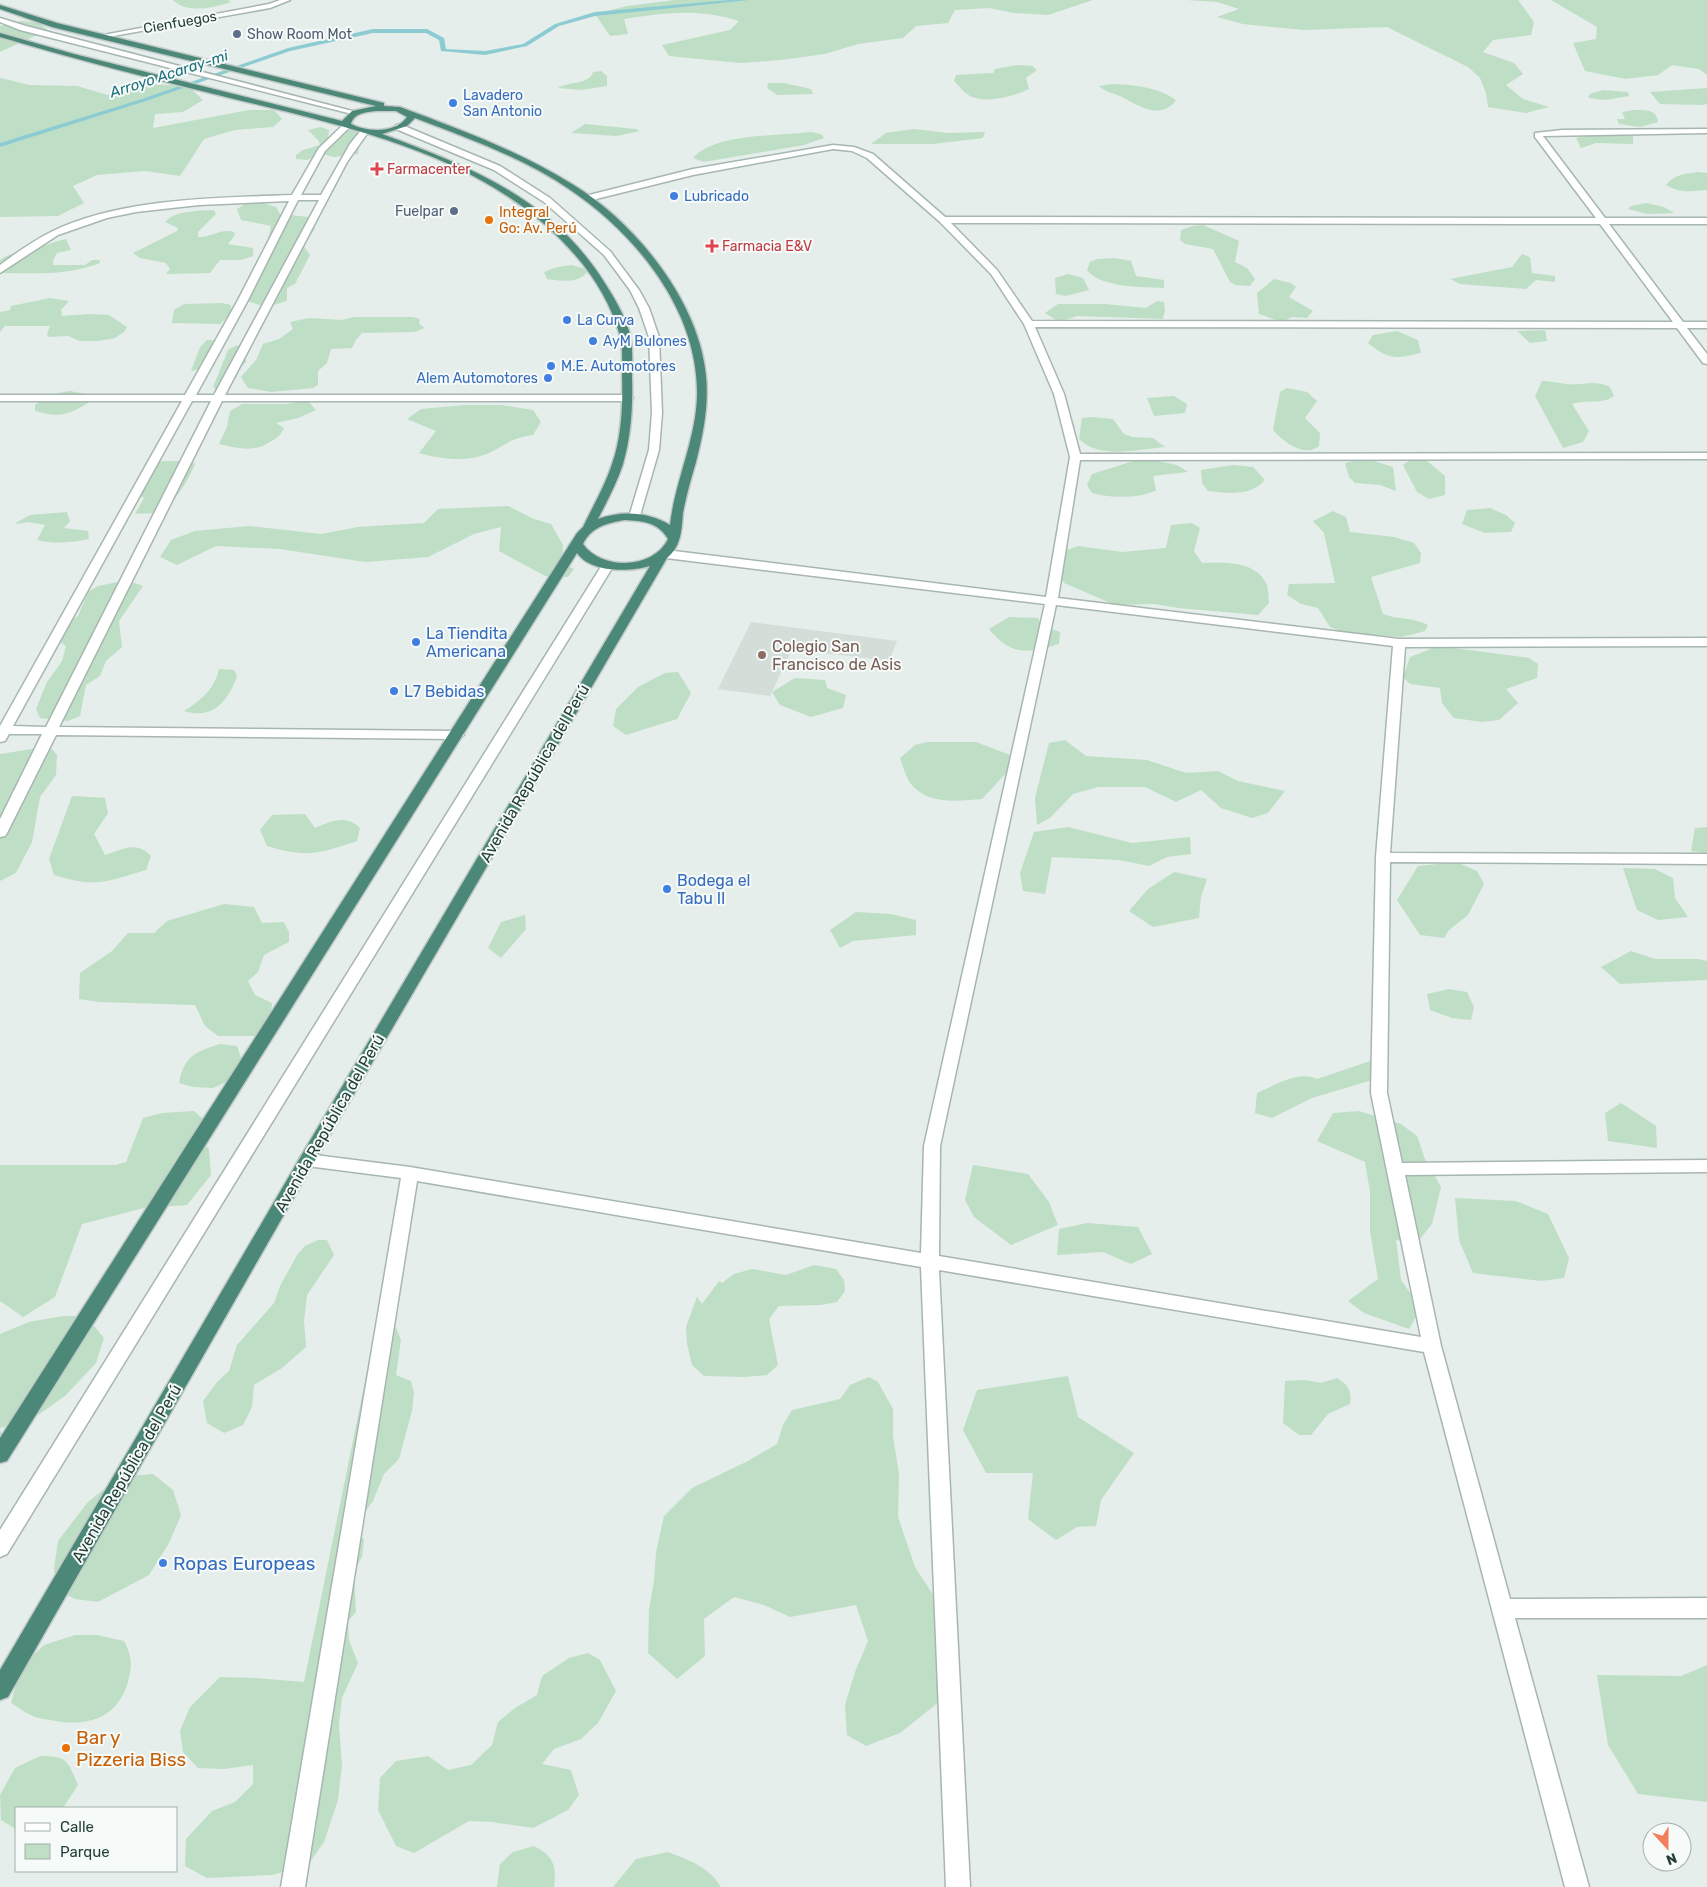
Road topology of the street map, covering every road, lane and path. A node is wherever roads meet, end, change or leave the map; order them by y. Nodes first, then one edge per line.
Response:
1 (286, 0) edge
2 (0, 6) edge
3 (0, 20) edge
4 (0, 35) edge
5 (102, 36) junction
6 (397, 109) junction
7 (356, 113) junction
8 (408, 113) junction
9 (347, 125) junction
10 (398, 127) junction
11 (366, 131) junction
12 (1707, 131) edge
13 (325, 197) junction
14 (295, 198) junction
15 (588, 198) junction
16 (942, 220) junction
17 (1602, 220) junction
18 (1707, 221) edge
19 (0, 270) edge
20 (1030, 324) junction
21 (1680, 324) junction
22 (1707, 324) edge
23 (1707, 361) edge
24 (0, 398) edge
25 (187, 398) junction
26 (220, 398) junction
27 (628, 398) junction
28 (1707, 456) edge
29 (1075, 457) junction
30 (634, 517) junction
31 (589, 527) junction
32 (674, 539) junction
33 (577, 544) junction
34 (663, 556) junction
35 (608, 566) junction
36 (1051, 602) junction
37 (1707, 642) edge
38 (1399, 643) junction
39 (51, 731) junction
40 (1, 733) edge
41 (457, 735) junction
42 (0, 833) edge
43 (1384, 857) junction
44 (1707, 859) edge
45 (307, 1160) junction
46 (1707, 1166) edge
47 (1396, 1169) junction
48 (410, 1173) junction
49 (930, 1262) junction
50 (1432, 1346) junction
51 (0, 1455) edge
52 (0, 1548) edge
53 (1707, 1608) edge
54 (1501, 1609) junction
55 (0, 1690) edge
56 (293, 1887) edge
57 (958, 1887) edge
58 (1577, 1887) edge

1 - 5 street, Cienfuegos
2 - 5 highway
3 - 7 street
4 - 9 highway
5 - 6 highway
6 - 7 highway
6 - 8 highway
7 - 9 highway
8 - 10 highway
8 - 15 highway
9 - 11 highway
9 - 14 street
10 - 11 highway
10 - 30 street
11 - 13 street
11 - 27 highway
12 - 17 street
13 - 14 street
13 - 26 street
14 - 19 street
14 - 25 street
15 - 16 street
15 - 32 highway
16 - 17 street
16 - 20 street
17 - 18 street
17 - 21 street
20 - 21 street
20 - 29 street
21 - 22 street
21 - 23 street
24 - 25 street
25 - 26 street
25 - 40 street
26 - 27 street
26 - 39 street
27 - 31 highway
28 - 29 street
29 - 36 street
30 - 31 highway
30 - 32 highway
31 - 33 highway
32 - 34 highway, Avenida República del Perú
33 - 35 highway
33 - 41 highway
34 - 35 highway
34 - 36 street
34 - 45 highway, Avenida República del Perú
35 - 52 street
36 - 38 street
36 - 49 street
37 - 38 street
38 - 43 street
39 - 40 street
39 - 41 street
39 - 42 street
41 - 51 highway
43 - 44 street
43 - 47 street
45 - 48 street
45 - 55 highway, Avenida República del Perú
46 - 47 street
47 - 50 street
48 - 49 street
48 - 56 street
49 - 50 street
49 - 57 street
50 - 54 street
53 - 54 street
54 - 58 street

